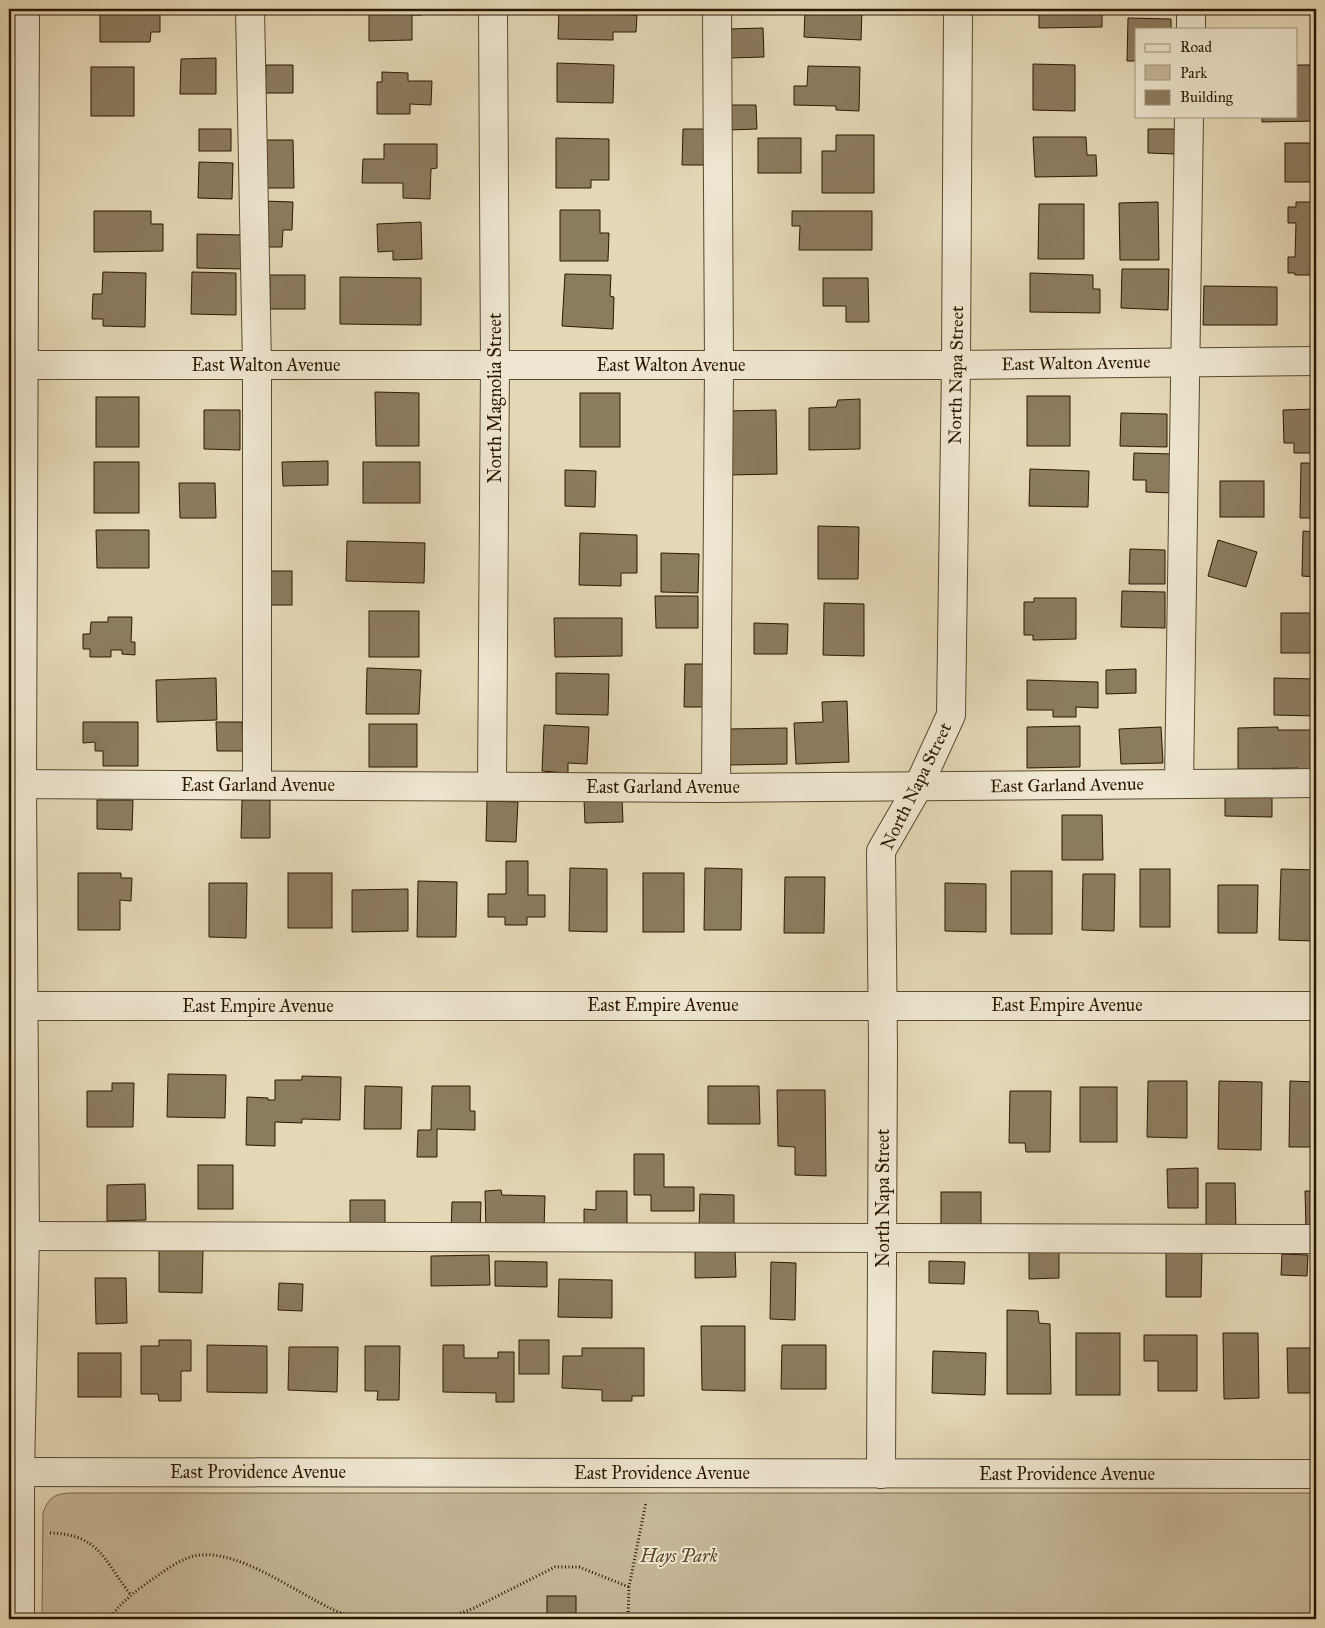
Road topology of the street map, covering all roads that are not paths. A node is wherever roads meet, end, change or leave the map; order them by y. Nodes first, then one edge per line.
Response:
1 (25, 9) edge
2 (250, 9) edge
3 (493, 9) edge
4 (717, 9) edge
5 (958, 9) edge
6 (1191, 9) edge
7 (1191, 28) edge
8 (17, 98) edge
9 (1189, 118) edge
10 (1186, 361) junction
11 (1316, 361) edge
12 (25, 365) junction
13 (257, 365) junction
14 (495, 365) junction
15 (718, 365) junction
16 (956, 365) junction
17 (17, 442) edge
18 (1316, 783) edge
19 (15, 784) edge
20 (1179, 784) junction
21 (257, 785) junction
22 (492, 786) junction
23 (918, 787) junction
24 (716, 788) junction
25 (882, 1005) junction
26 (16, 1006) edge
27 (1316, 1006) edge
28 (17, 1236) edge
29 (883, 1237) junction
30 (1316, 1239) edge
31 (14, 1472) edge
32 (881, 1474) junction
33 (1316, 1474) edge
34 (20, 1619) edge

1 - 8 street
2 - 13 street
3 - 14 street, North Magnolia Street
4 - 15 street
5 - 16 street, North Napa Street
6 - 7 street
8 - 12 street
9 - 10 street
10 - 11 street, East Walton Avenue
10 - 16 street, East Walton Avenue
10 - 20 street
12 - 13 street, East Walton Avenue
12 - 17 street
13 - 14 street, East Walton Avenue
13 - 21 street
14 - 15 street, East Walton Avenue
14 - 22 street, North Magnolia Street
15 - 16 street, East Walton Avenue
15 - 24 street
16 - 23 street, North Napa Street
17 - 19 street
18 - 20 street, East Garland Avenue
19 - 21 street, East Garland Avenue
19 - 26 street
20 - 23 street, East Garland Avenue
21 - 22 street, East Garland Avenue
22 - 24 street, East Garland Avenue
23 - 24 street, East Garland Avenue
23 - 25 street, North Napa Street
25 - 26 street, East Empire Avenue
25 - 27 street, East Empire Avenue
25 - 29 street, North Napa Street
26 - 28 street
28 - 29 street
28 - 31 street
29 - 30 street
29 - 32 street, North Napa Street
31 - 32 street, East Providence Avenue
31 - 34 street
32 - 33 street, East Providence Avenue

